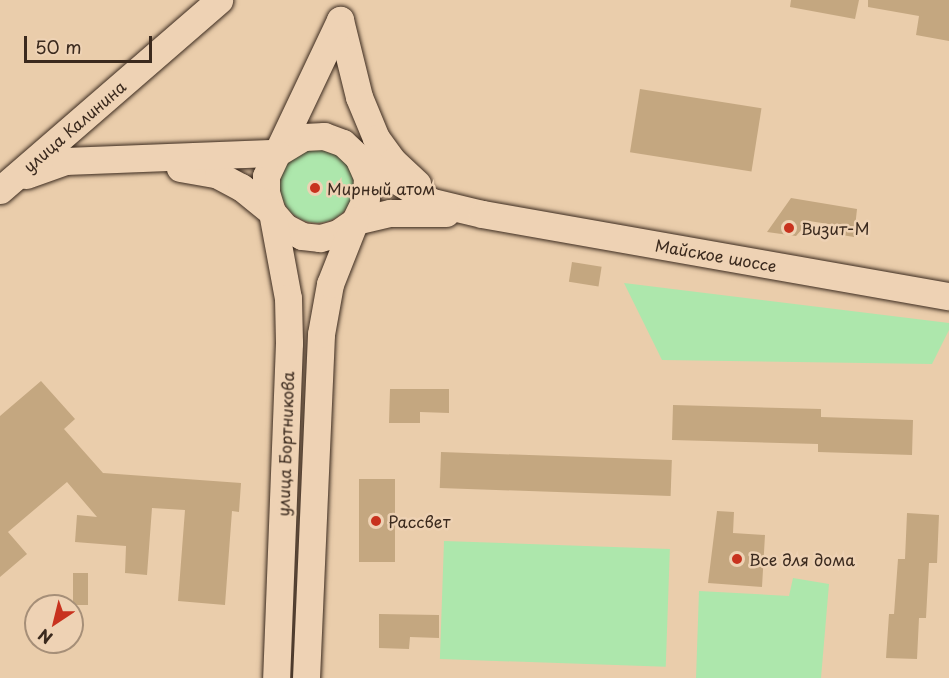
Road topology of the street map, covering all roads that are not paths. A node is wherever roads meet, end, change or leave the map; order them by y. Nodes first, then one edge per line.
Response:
1 (219, 0) edge
2 (342, 10) edge
3 (277, 153) junction
4 (358, 157) junction
5 (132, 159) junction
6 (5, 185) edge
7 (272, 212) junction
8 (482, 214) junction
9 (355, 221) junction
10 (949, 296) edge
11 (276, 678) edge
12 (306, 678) edge

1 - 6 street, улица Калинина
2 - 3 street
2 - 4 street
2 - 8 street, Майское шоссе
3 - 4 street
3 - 5 street, улица Калинина
3 - 7 street
4 - 8 street, Майское шоссе
4 - 9 street
5 - 6 street, улица Калинина
5 - 7 street, улица Калинина
7 - 9 street
7 - 11 street, улица Бортникова
8 - 9 street, Майское шоссе
8 - 10 street, Майское шоссе
9 - 12 street, улица Бортникова

